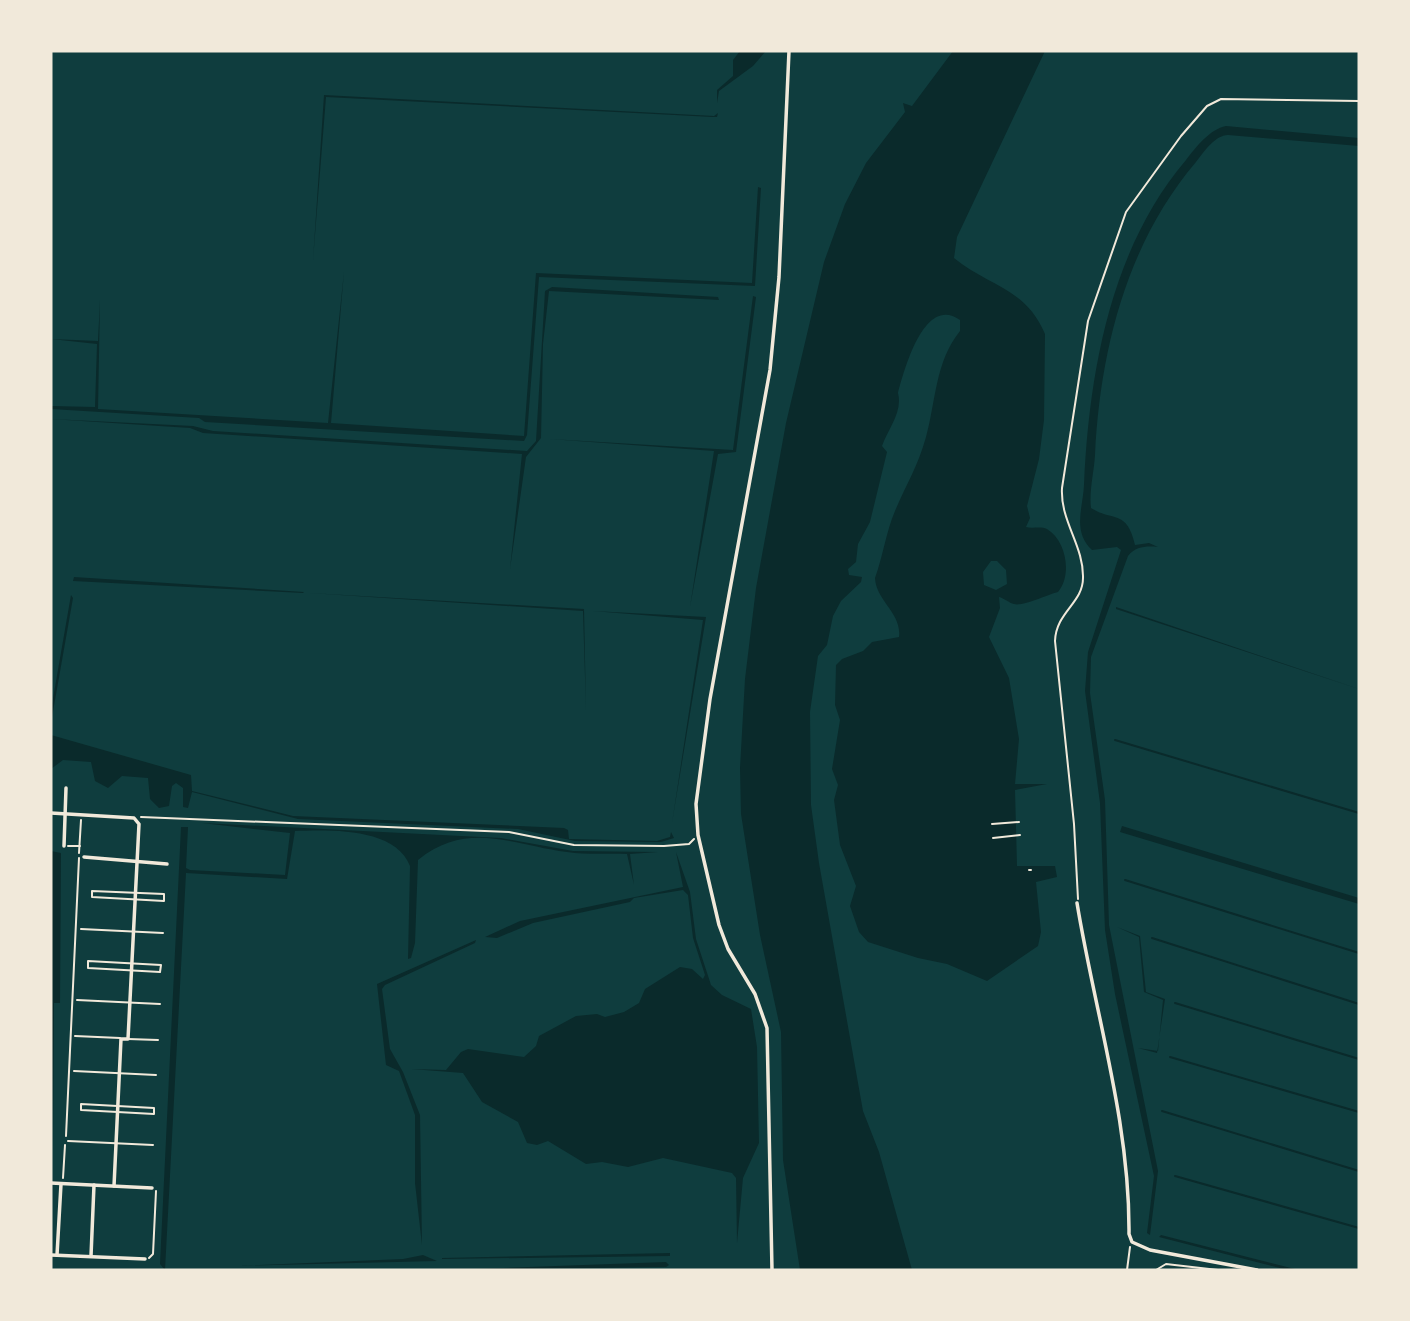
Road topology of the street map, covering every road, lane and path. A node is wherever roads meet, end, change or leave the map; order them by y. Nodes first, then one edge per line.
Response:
1 (789, 51) edge
2 (1359, 102) edge
3 (66, 788) dead end
4 (51, 814) edge
5 (65, 814) junction
6 (137, 819) junction
7 (1019, 822) dead end
8 (992, 824) dead end
9 (698, 835) junction
10 (1020, 835) dead end
11 (993, 838) dead end
12 (64, 846) joint
13 (80, 846) dead end
14 (84, 857) dead end
15 (138, 860) junction
16 (167, 863) dead end
17 (136, 893) junction
18 (135, 899) junction
19 (1077, 903) joint
20 (81, 929) dead end
21 (134, 931) junction
22 (163, 933) dead end
23 (132, 964) junction
24 (132, 970) junction
25 (77, 1000) dead end
26 (130, 1003) junction
27 (160, 1004) dead end
28 (75, 1036) dead end
29 (121, 1039) junction
30 (128, 1039) junction
31 (158, 1040) dead end
32 (74, 1071) dead end
33 (120, 1074) junction
34 (156, 1075) dead end
35 (118, 1106) junction
36 (118, 1112) junction
37 (68, 1141) dead end
38 (117, 1143) junction
39 (153, 1145) dead end
40 (51, 1183) edge
41 (61, 1184) junction
42 (94, 1185) junction
43 (114, 1186) junction
44 (154, 1188) joint
45 (1132, 1242) junction
46 (51, 1255) edge
47 (57, 1255) junction
48 (91, 1256) junction
49 (145, 1259) joint
50 (1173, 1265) junction
51 (1233, 1266) junction
52 (772, 1270) edge
53 (1127, 1270) edge
54 (1156, 1270) edge
55 (1172, 1270) edge
56 (1217, 1270) edge
57 (1230, 1270) edge
58 (1257, 1270) edge

1 - 9 street
2 - 19 path
3 - 5 street
4 - 5 street
5 - 6 street
5 - 12 street
6 - 9 path
6 - 15 street
7 - 8 path
9 - 52 street
10 - 11 path
12 - 13 path
14 - 15 street
15 - 16 street
15 - 17 street
17 - 18 street
17 - 18 lane
17 - 18 lane
18 - 21 street
19 - 45 street
20 - 21 lane
21 - 22 lane
21 - 23 street
23 - 24 street
23 - 24 lane
23 - 24 lane
24 - 26 street
25 - 26 lane
26 - 27 lane
26 - 30 street
28 - 29 lane
29 - 30 street
29 - 33 street
30 - 31 lane
32 - 33 lane
33 - 34 lane
33 - 35 street
35 - 36 street
35 - 36 lane
35 - 36 lane
36 - 38 street
37 - 38 lane
38 - 39 lane
38 - 43 street
40 - 41 street
41 - 42 street
41 - 47 street
42 - 43 street
42 - 48 street
43 - 44 street
44 - 49 path
45 - 51 street
45 - 53 path
46 - 47 street
47 - 48 street
48 - 49 street
50 - 54 lane
50 - 55 lane
50 - 56 lane
51 - 57 lane
51 - 58 street

